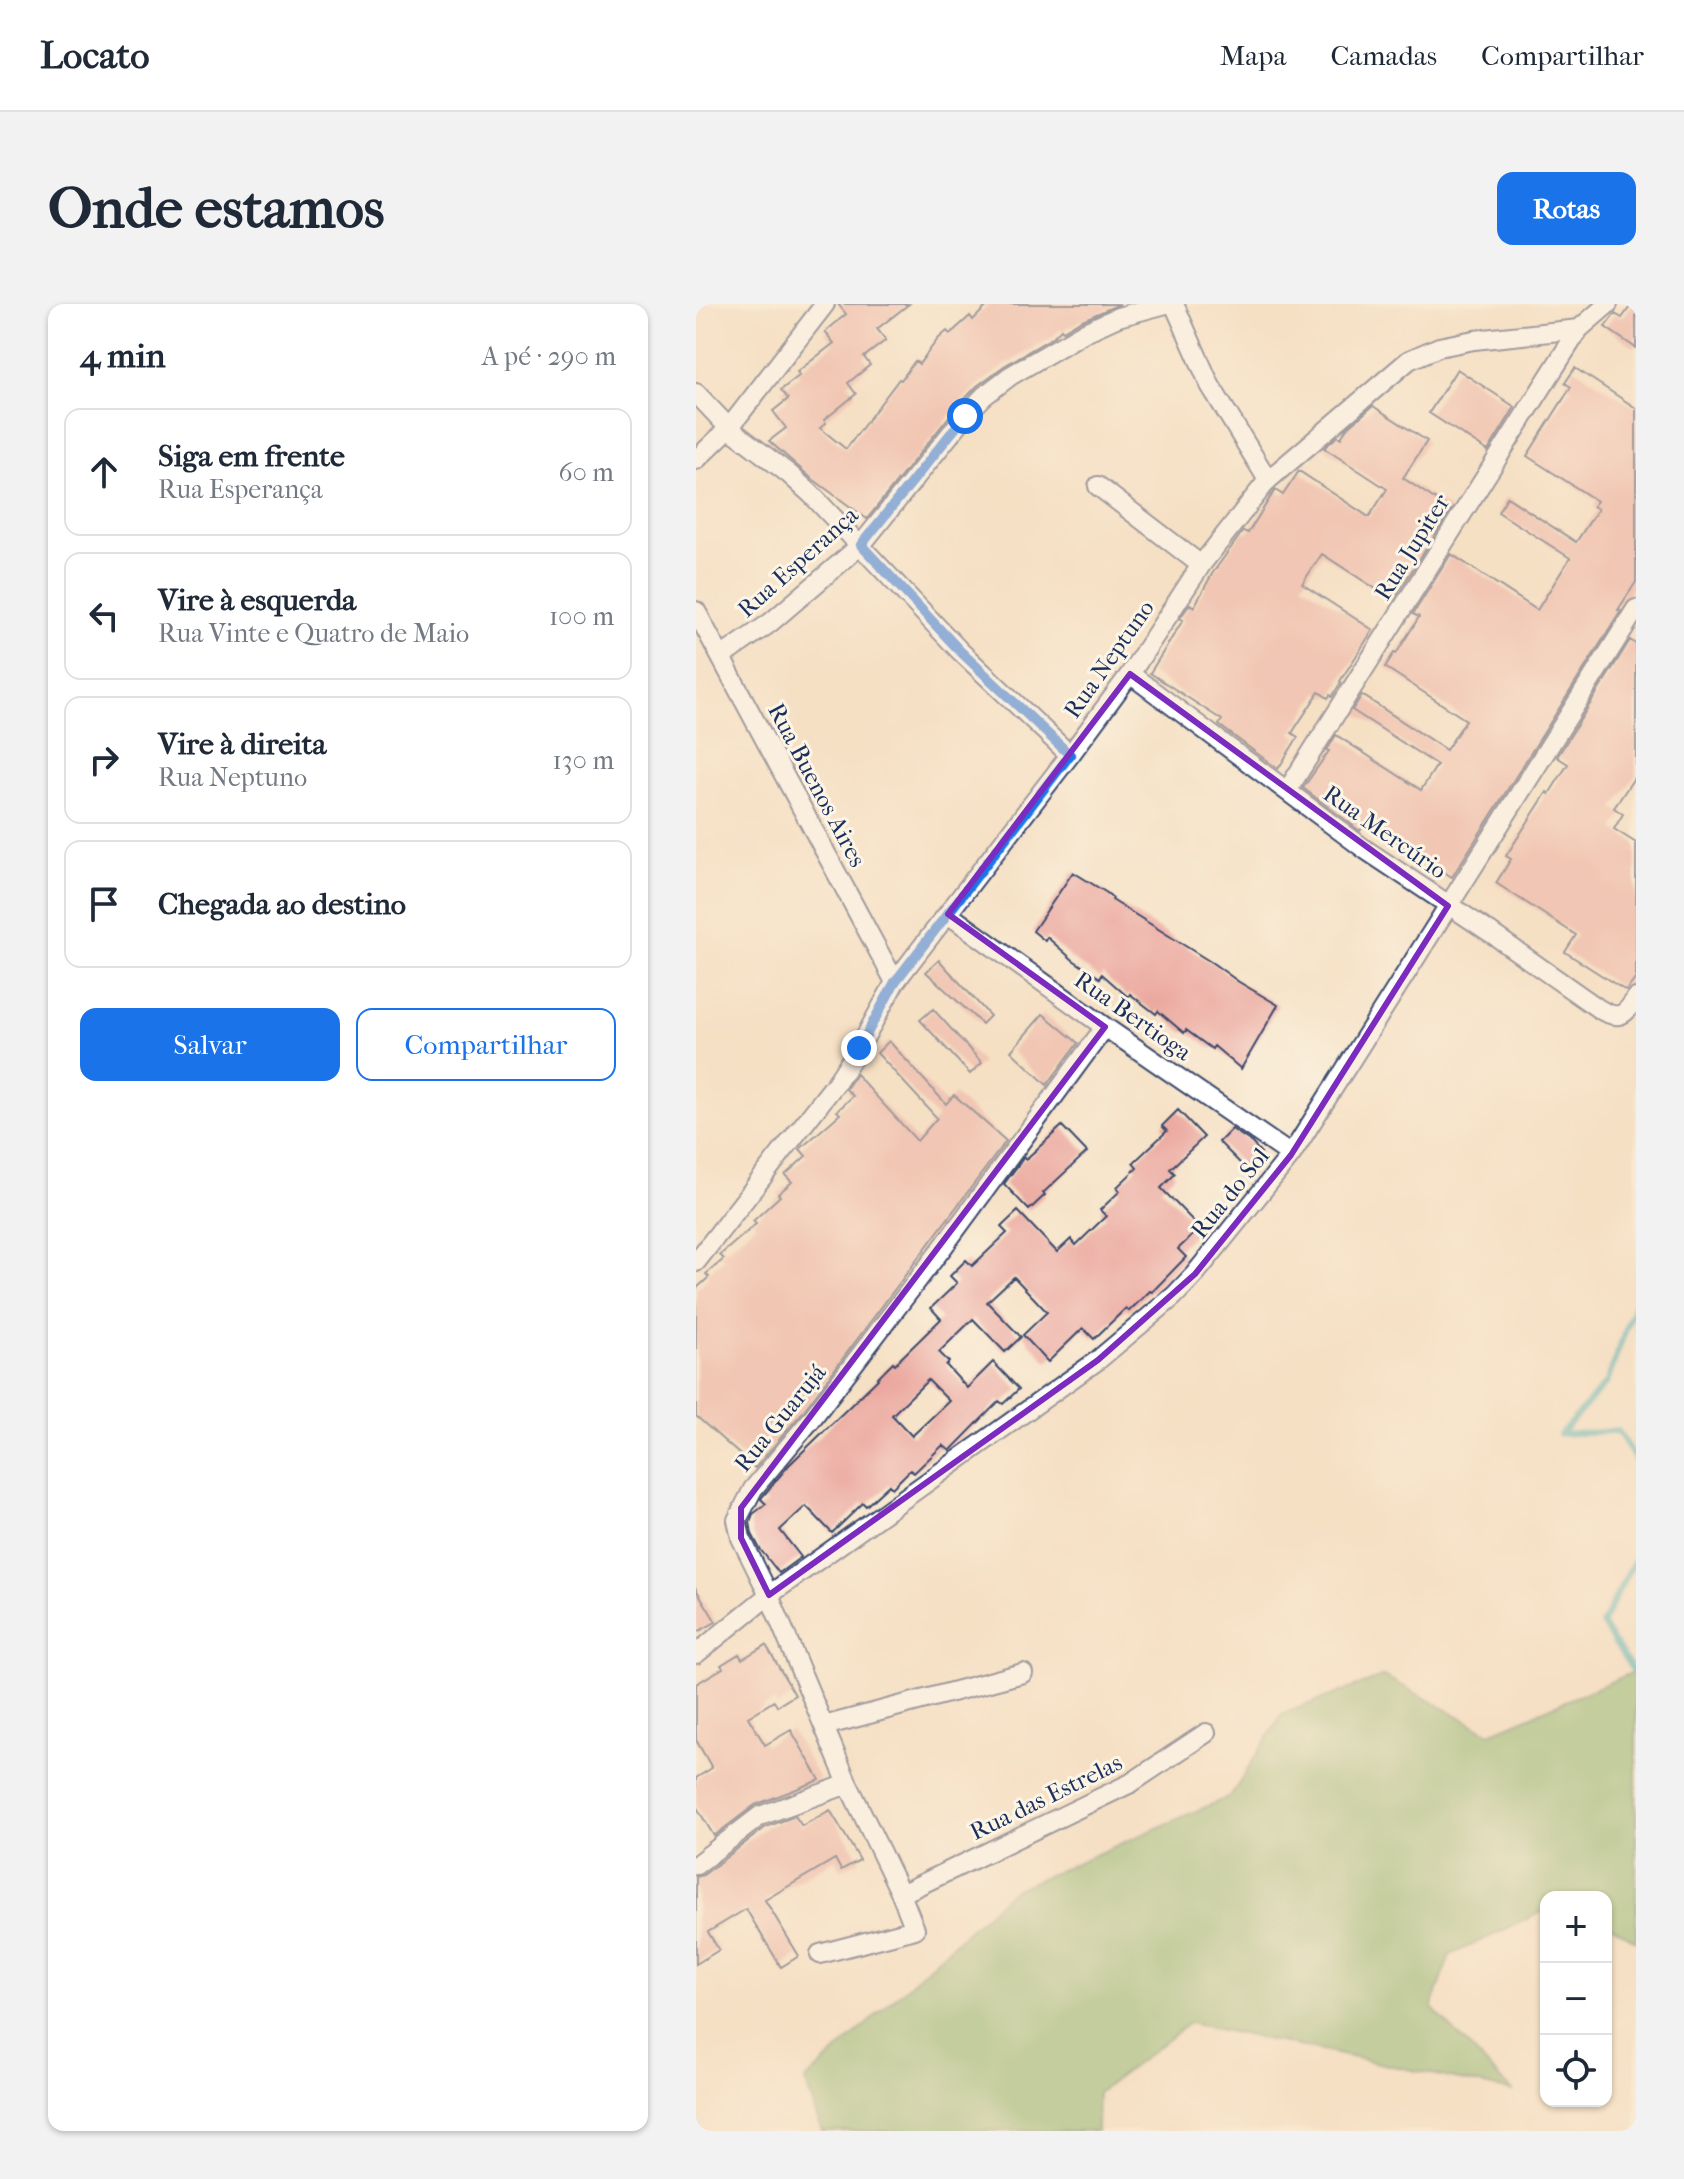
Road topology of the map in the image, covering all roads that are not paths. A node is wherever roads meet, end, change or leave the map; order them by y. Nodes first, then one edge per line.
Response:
1 (825, 304) edge
2 (1166, 304) edge
3 (1174, 304) edge
4 (1608, 304) edge
5 (1579, 329) junction
6 (696, 393) edge
7 (729, 428) junction
8 (696, 460) edge
9 (1268, 480) junction
10 (1098, 486) dead end
11 (861, 545) junction
12 (1201, 565) junction
13 (1636, 609) edge
14 (696, 611) edge
15 (721, 657) junction
16 (1130, 674) junction
17 (1070, 755) junction
18 (1287, 791) junction
19 (1448, 906) junction
20 (948, 914) junction
21 (895, 982) junction
22 (1636, 998) edge
23 (1105, 1027) junction
24 (1291, 1155) junction
25 (696, 1262) edge
26 (769, 1595) junction
27 (696, 1654) edge
28 (1023, 1673) dead end
29 (824, 1726) junction
30 (1206, 1733) dead end
31 (848, 1784) junction
32 (696, 1865) edge
33 (901, 1894) junction
34 (820, 1954) dead end

1 - 7 street
2 - 11 street, Rua Esperança
3 - 9 street
4 - 5 street
5 - 9 street, Rua Neptuno
5 - 18 street, Rua Jupiter
6 - 7 street
7 - 8 street
7 - 11 street
9 - 12 street, Rua Neptuno
10 - 12 street
11 - 15 street, Rua Esperança
11 - 17 street
12 - 16 street, Rua Neptuno
13 - 19 street, Rua do Sol
14 - 15 street, Rua Buenos Aires
15 - 21 street, Rua Buenos Aires
16 - 17 street, Rua Neptuno
16 - 18 street, Rua Mercúrio
17 - 20 street, Rua Neptuno
18 - 19 street, Rua Mercúrio
19 - 22 street, Rua Mercúrio
19 - 24 street, Rua do Sol
20 - 21 street, Rua Neptuno
20 - 23 street, Rua Bertioga
21 - 25 street, Rua Neptuno
23 - 24 street, Rua Bertioga
23 - 26 street, Rua Guarujá
24 - 26 street, Rua do Sol
26 - 27 street, Rua do Sol
26 - 29 street, Rua Guarujá
28 - 29 street
29 - 31 street, Rua Guarujá
30 - 33 street, Rua das Estrelas
31 - 32 street
31 - 33 street, Rua Guarujá
33 - 34 street, Rua Guarujá

